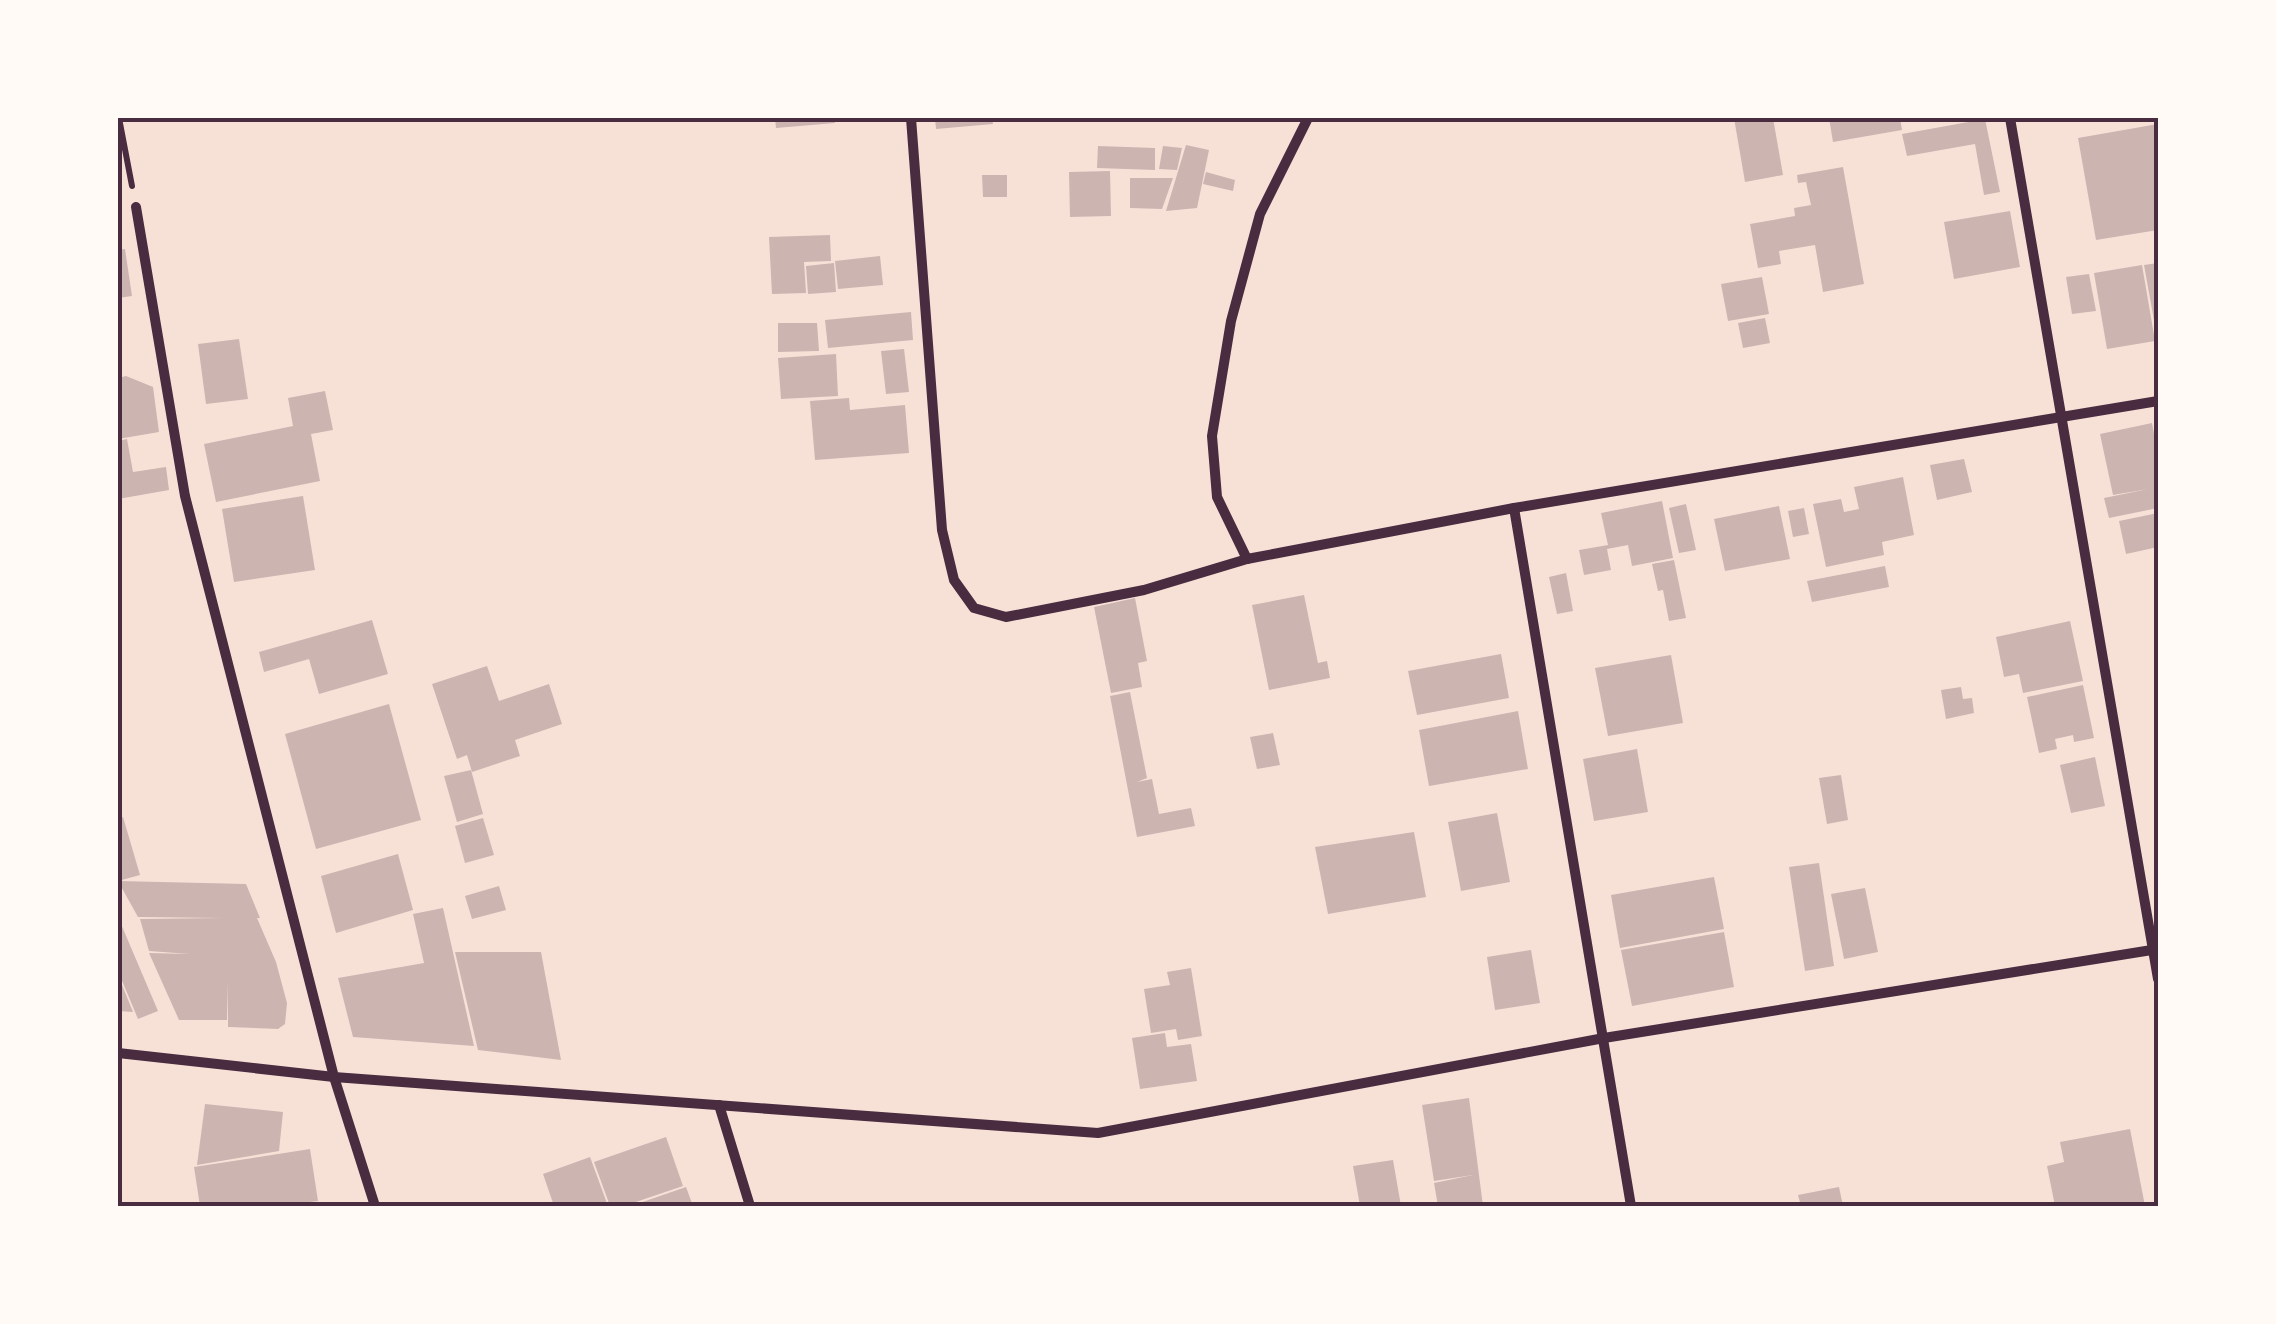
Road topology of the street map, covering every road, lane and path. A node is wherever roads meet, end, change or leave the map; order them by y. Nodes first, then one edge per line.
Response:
1 (119, 118) edge
2 (911, 118) edge
3 (1308, 118) edge
4 (2010, 118) edge
5 (136, 207) joint
6 (2158, 400) edge
7 (2061, 418) junction
8 (1514, 508) junction
9 (1247, 559) junction
10 (2156, 949) edge
11 (2158, 980) edge
12 (1604, 1038) junction
13 (118, 1053) edge
14 (334, 1077) junction
15 (719, 1105) junction
16 (375, 1206) edge
17 (750, 1206) edge
18 (1631, 1206) edge

1 - 5 path
2 - 9 street
3 - 9 street
4 - 7 street
5 - 14 street
6 - 7 street
7 - 8 street
7 - 10 street
8 - 9 street
8 - 12 street
10 - 11 street
10 - 12 street
12 - 15 street
12 - 18 street
13 - 14 street
14 - 15 street
14 - 16 street
15 - 17 street

